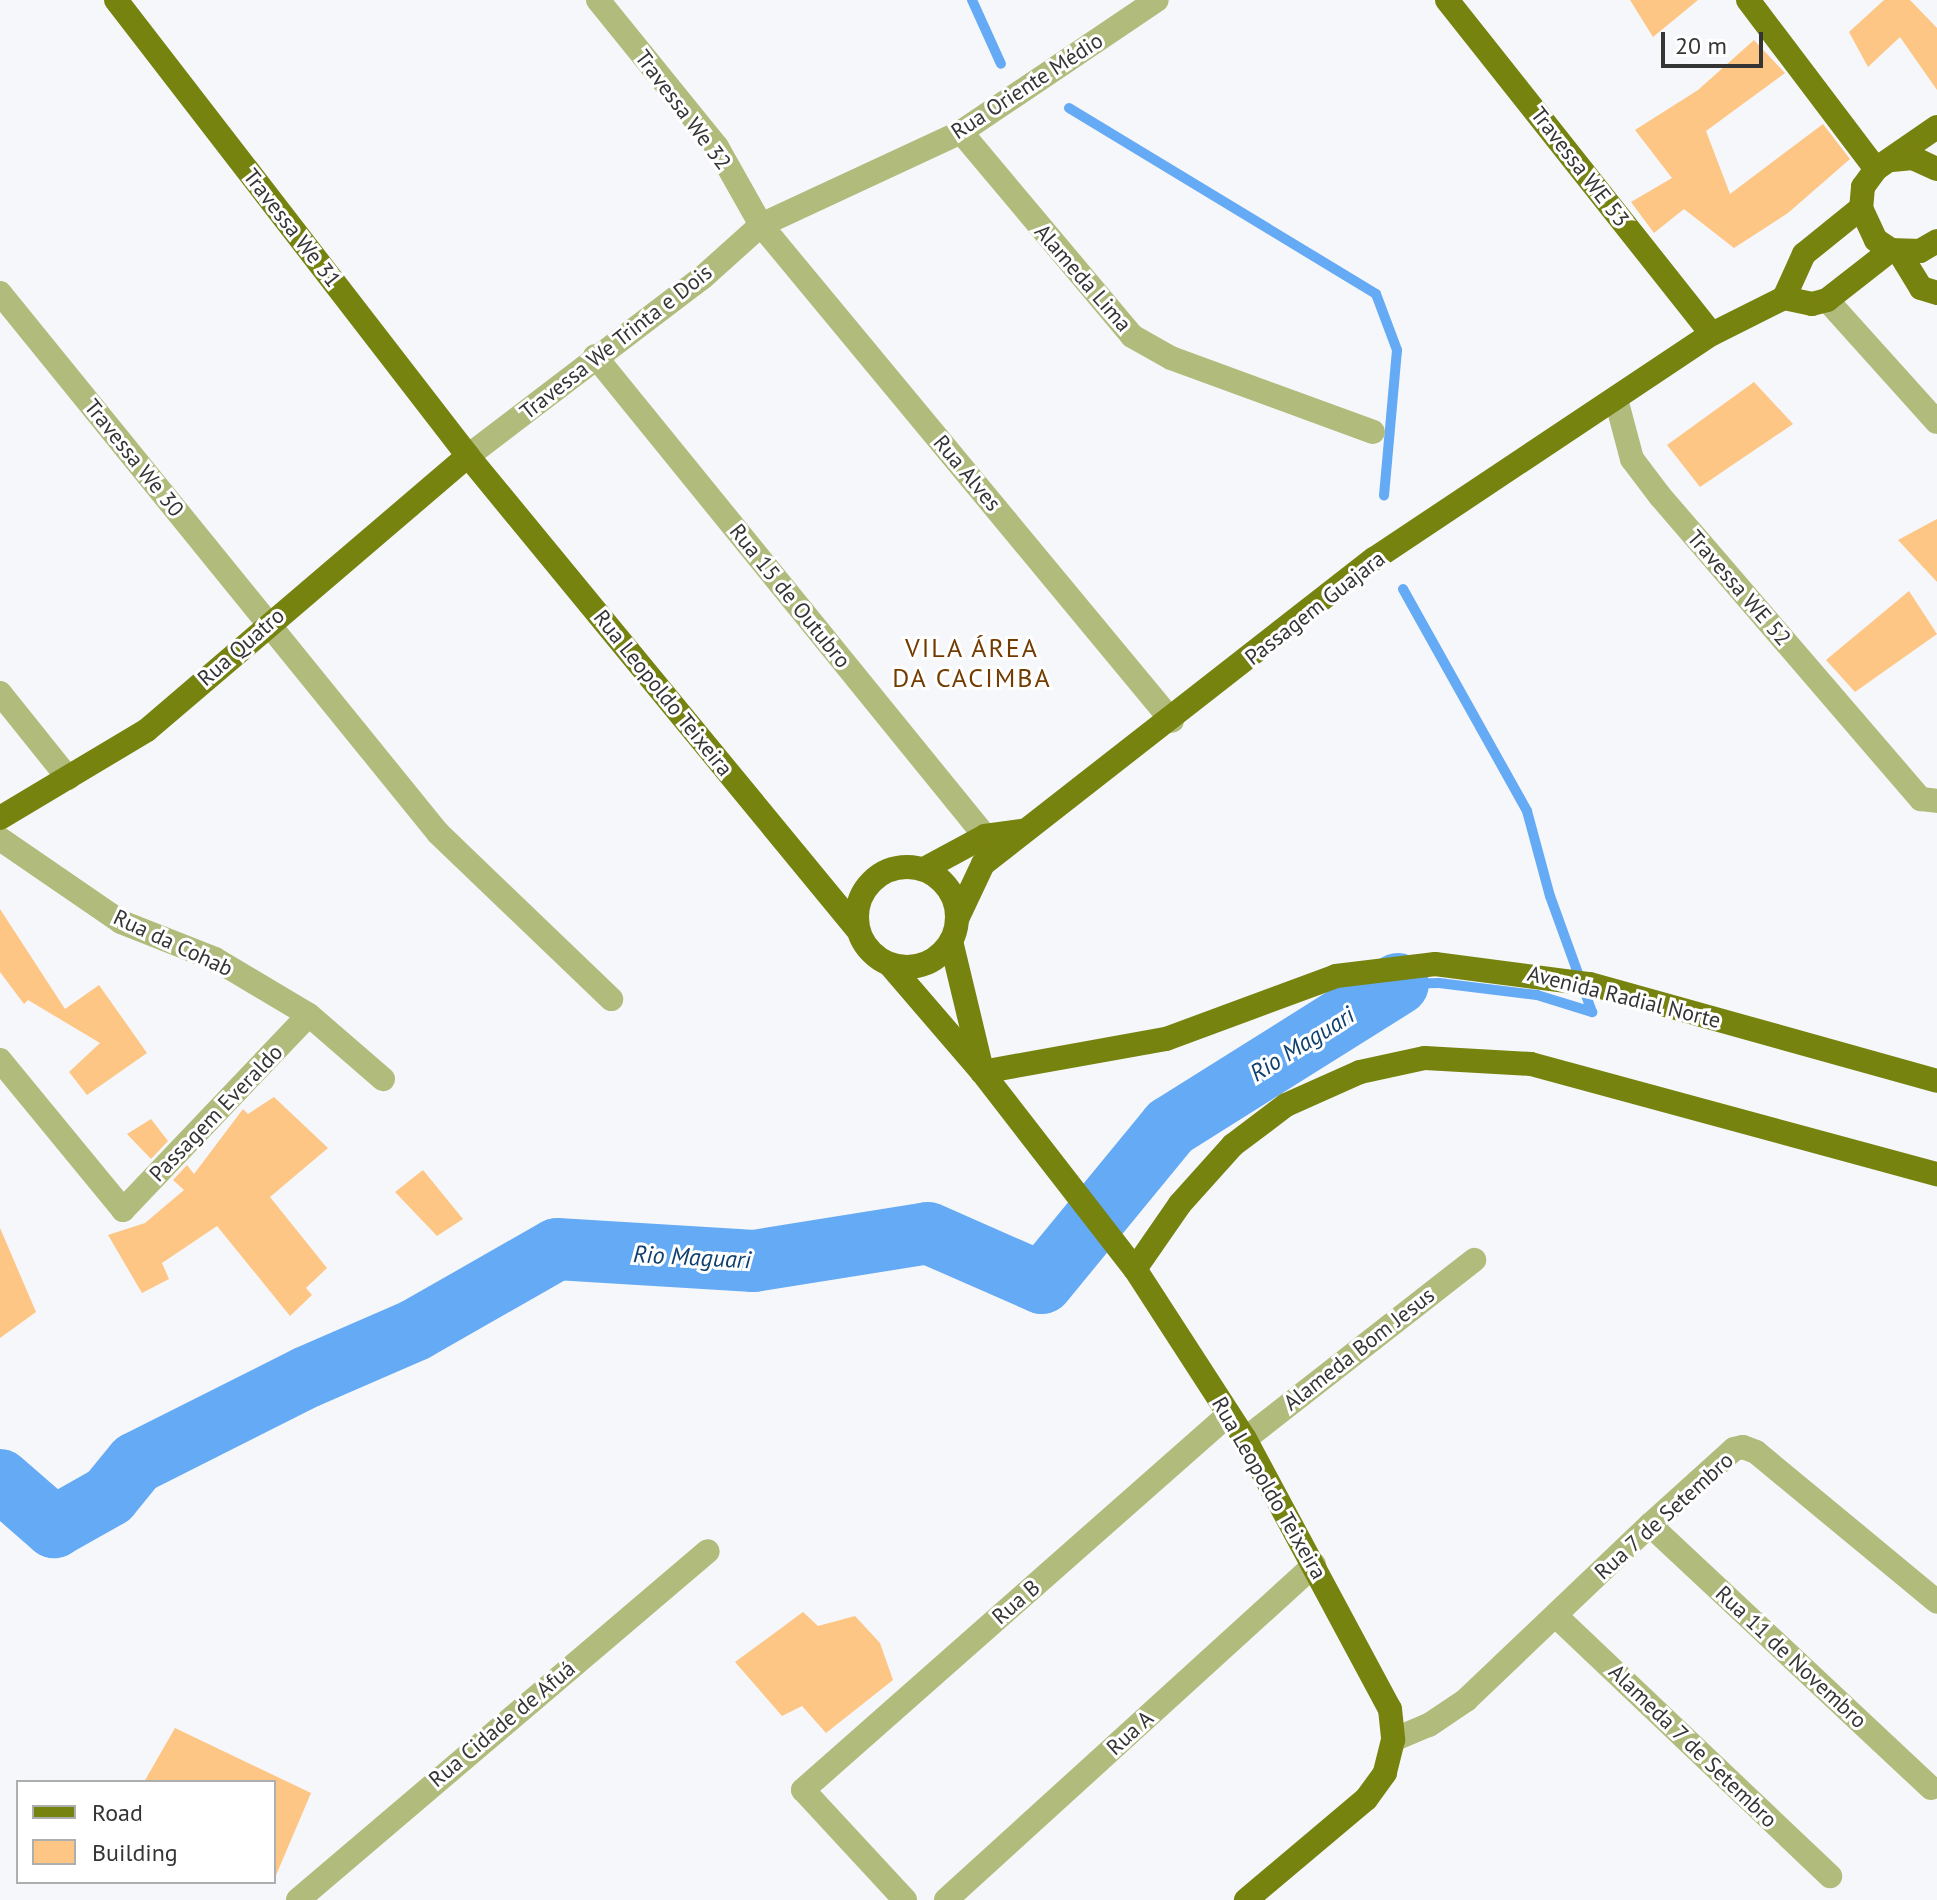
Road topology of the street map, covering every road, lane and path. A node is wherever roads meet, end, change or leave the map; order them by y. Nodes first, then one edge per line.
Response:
1 (116, 0) edge
2 (598, 0) edge
3 (1157, 0) edge
4 (1447, 0) edge
5 (1748, 0) edge
6 (1937, 127) edge
7 (961, 132) junction
8 (1884, 164) junction
9 (1937, 169) edge
10 (1861, 208) junction
11 (761, 225) junction
12 (1937, 241) edge
13 (1895, 251) junction
14 (0, 293) edge
15 (1937, 293) edge
16 (1784, 298) junction
17 (1827, 300) junction
18 (1712, 334) junction
19 (595, 356) junction
20 (1616, 399) junction
21 (1937, 422) edge
22 (1373, 432) dead end
23 (468, 456) junction
24 (268, 624) junction
25 (0, 693) edge
26 (1172, 721) junction
27 (68, 778) junction
28 (1937, 801) edge
29 (0, 818) edge
30 (1022, 831) junction
31 (985, 836) junction
32 (0, 839) edge
33 (924, 869) junction
34 (857, 929) junction
35 (954, 930) junction
36 (890, 965) junction
37 (611, 999) dead end
38 (309, 1015) junction
39 (0, 1060) edge
40 (982, 1072) junction
41 (383, 1079) dead end
42 (1937, 1081) edge
43 (1937, 1174) edge
44 (1474, 1260) dead end
45 (1135, 1269) junction
46 (1229, 1414) junction
47 (1245, 1439) junction
48 (1650, 1525) junction
49 (708, 1551) dead end
50 (1314, 1565) junction
51 (1937, 1602) edge
52 (1556, 1616) junction
53 (1393, 1740) junction
54 (1931, 1788) dead end
55 (1830, 1876) dead end
56 (298, 1900) edge
57 (905, 1900) edge
58 (946, 1900) edge
59 (1246, 1900) edge

1 - 23 main road, Travessa We 31
2 - 11 street, Travessa We 32
3 - 7 street, Rua Oriente Médio
4 - 18 main road, Travessa WE 53
5 - 8 main road
6 - 8 main road
7 - 11 street, Rua Oriente Médio
7 - 22 street, Alameda Lima
8 - 9 main road
8 - 10 main road
10 - 13 main road
10 - 16 main road
11 - 19 street, Travessa We Trinta e Dois
11 - 26 street, Rua Alves
12 - 13 main road
13 - 15 main road
13 - 17 main road
14 - 24 street, Travessa We 30
16 - 17 main road
16 - 18 main road, Passagem Guajara
17 - 21 street
18 - 20 main road, Passagem Guajara
19 - 23 street, Travessa We Trinta e Dois
19 - 31 street, Rua 15 de Outubro
20 - 26 main road, Passagem Guajara
20 - 28 street, Travessa WE 52
23 - 24 main road, Rua Quatro
23 - 34 main road, Rua Leopoldo Teixeira
24 - 27 main road, Rua Quatro
24 - 37 street, Travessa We 30
25 - 27 street
26 - 30 main road, Passagem Guajara
27 - 29 main road, Rua Quatro
30 - 31 main road, Passagem Guajara
30 - 35 main road, Passagem Guajara
31 - 33 main road, Passagem Guajara
32 - 38 street, Rua da Cohab
33 - 34 main road
33 - 35 main road
34 - 36 main road
35 - 36 main road
35 - 40 main road, Rua Leopoldo Teixeira
36 - 40 main road, Rua Leopoldo Teixeira
38 - 39 street, Passagem Everaldo
38 - 41 street, Rua da Cohab
40 - 42 main road, Avenida Radial Norte
40 - 45 main road, Rua Leopoldo Teixeira
43 - 45 main road
44 - 47 street, Alameda Bom Jesus
45 - 46 main road, Rua Leopoldo Teixeira
46 - 47 main road, Rua Leopoldo Teixeira
46 - 57 street, Rua B
47 - 50 main road, Rua Leopoldo Teixeira
48 - 51 street, Rua 7 de Setembro
48 - 52 street, Rua 7 de Setembro
48 - 54 street, Rua 11 de Novembro
49 - 56 street, Rua Cidade de Afuá
50 - 53 main road, Rua Leopoldo Teixeira
50 - 58 street, Rua A
52 - 53 street, Rua 7 de Setembro
52 - 55 street, Alameda 7 de Setembro
53 - 59 main road, Rua Leopoldo Teixeira

